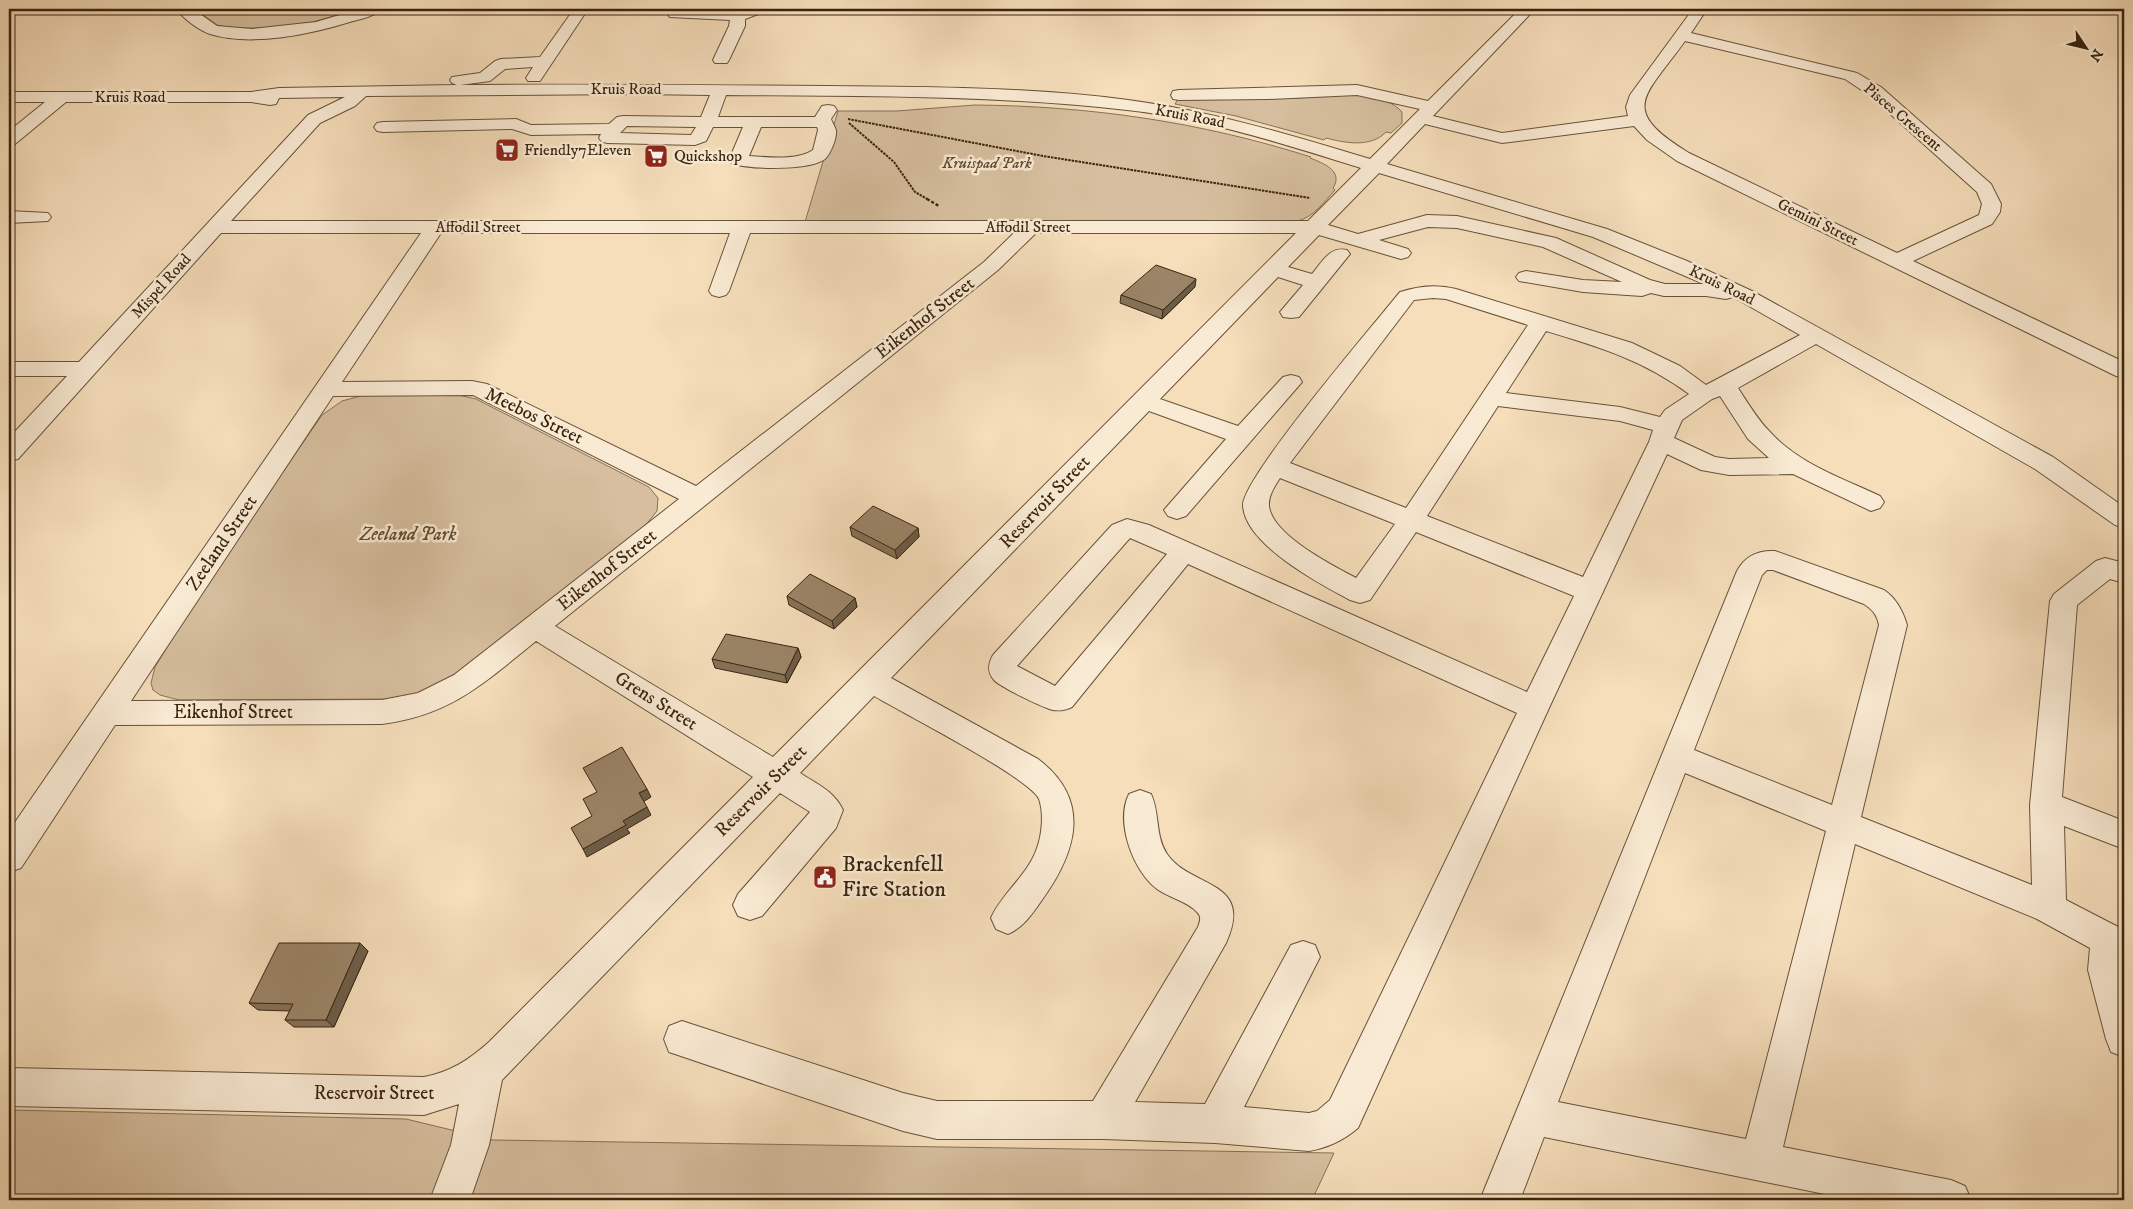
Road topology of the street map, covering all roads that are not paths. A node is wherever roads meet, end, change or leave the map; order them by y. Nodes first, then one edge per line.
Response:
1 (184, 9) edge
2 (373, 9) edge
3 (581, 9) edge
4 (759, 9) edge
5 (1528, 9) edge
6 (1700, 9) edge
7 (675, 14) dead end
8 (738, 16) junction
9 (1681, 35) junction
10 (721, 60) dead end
11 (545, 62) junction
12 (406, 80) dead end
13 (1179, 95) dead end
14 (356, 96) junction
15 (718, 96) junction
16 (1001, 96) junction
17 (251, 97) junction
18 (9, 98) edge
19 (62, 98) junction
20 (298, 101) junction
21 (633, 102) junction
22 (812, 102) junction
23 (836, 102) junction
24 (520, 104) junction
25 (1427, 112) junction
26 (314, 119) junction
27 (630, 120) junction
28 (1639, 120) junction
29 (707, 122) junction
30 (754, 122) junction
31 (815, 122) junction
32 (382, 127) dead end
33 (613, 129) junction
34 (776, 135) junction
35 (9, 140) edge
36 (811, 159) junction
37 (1374, 166) junction
38 (41, 217) dead end
39 (9, 218) edge
40 (215, 227) junction
41 (435, 227) junction
42 (742, 227) junction
43 (1032, 227) junction
44 (1314, 227) junction
45 (1358, 240) junction
46 (1402, 253) dead end
47 (1340, 254) dead end
48 (1896, 260) junction
49 (1273, 269) junction
50 (1526, 277) dead end
51 (1316, 282) junction
52 (720, 290) dead end
53 (1664, 290) junction
54 (1745, 296) junction
55 (1291, 312) dead end
56 (1541, 322) junction
57 (1815, 335) junction
58 (85, 369) junction
59 (9, 370) edge
60 (2124, 371) edge
61 (1291, 382) dead end
62 (326, 388) junction
63 (1715, 390) junction
64 (1491, 398) junction
65 (1143, 401) junction
66 (1664, 434) junction
67 (1241, 436) junction
68 (9, 453) edge
69 (2044, 463) junction
70 (1274, 466) junction
71 (1798, 466) junction
72 (2124, 496) edge
73 (698, 498) junction
74 (1871, 502) dead end
75 (1177, 510) dead end
76 (2124, 519) edge
77 (1411, 520) junction
78 (1184, 551) junction
79 (2124, 573) edge
80 (1590, 592) junction
81 (1360, 593) junction
82 (1341, 622) junction
83 (535, 627) junction
84 (870, 680) junction
85 (1534, 708) junction
86 (107, 713) junction
87 (1676, 756) junction
88 (776, 776) junction
89 (1140, 804) dead end
90 (2046, 805) junction
91 (1844, 824) junction
92 (2124, 835) edge
93 (9, 858) edge
94 (750, 905) dead end
95 (2049, 908) junction
96 (1008, 918) dead end
97 (2116, 944) edge
98 (1303, 957) dead end
99 (2124, 1039) edge
100 (682, 1040) dead end
101 (485, 1071) junction
102 (9, 1086) edge
103 (1533, 1116) junction
104 (1103, 1120) junction
105 (1215, 1124) junction
106 (1760, 1162) junction
107 (450, 1200) edge
108 (1500, 1200) edge
109 (1951, 1200) edge

1 - 2 street
3 - 11 street
4 - 8 street
5 - 25 street
6 - 9 street
7 - 8 street
8 - 10 street
9 - 28 street
9 - 48 street, Pisces Crescent
11 - 12 street
11 - 24 street
13 - 25 street, Kruis Road
14 - 17 street, Kruis Road
14 - 20 street, Kruis Road
14 - 24 street, Kruis Road
14 - 26 street, Mispel Road
15 - 16 street, Kruis Road
15 - 21 street, Kruis Road
15 - 22 street, Kruis Road
15 - 24 street, Kruis Road
15 - 29 street
16 - 23 street, Kruis Road
16 - 37 street, Kruis Road
17 - 19 street, Kruis Road
17 - 20 street, Kruis Road
18 - 19 street, Kruis Road
19 - 35 street
20 - 26 street
21 - 24 street, Kruis Road
21 - 27 street
22 - 23 street, Kruis Road
22 - 31 street
23 - 31 street
24 - 32 street
24 - 33 street
25 - 28 street, Kruis Road
25 - 37 street
26 - 40 street, Mispel Road
27 - 29 street
27 - 33 street
28 - 48 street, Gemini Street
29 - 30 street
29 - 33 street
30 - 34 street
30 - 36 street
31 - 34 street
31 - 36 street
34 - 36 street
37 - 44 street, Reservoir Street
37 - 54 street, Kruis Road
38 - 39 street
40 - 41 street, Affodil Street
40 - 58 street, Mispel Road
41 - 42 street, Affodil Street
41 - 62 street, Zeeland Street
42 - 43 street, Affodil Street
42 - 52 street
43 - 44 street, Affodil Street
43 - 73 street, Eikenhof Street
44 - 45 street, Affodil Street
44 - 49 street, Reservoir Street
45 - 46 street, Affodil Street
45 - 53 street
47 - 51 street
48 - 60 street, Gemini Street
49 - 51 street
49 - 65 street, Reservoir Street
50 - 53 street
51 - 55 street
53 - 54 street
54 - 57 street, Kruis Road
56 - 63 street
56 - 64 street
56 - 70 street
57 - 63 street
57 - 69 street, Kruis Road
58 - 59 street
58 - 68 street, Mispel Road
61 - 67 street
62 - 73 street, Meebos Street
62 - 86 street, Zeeland Street
63 - 66 street
63 - 71 street
64 - 66 street
64 - 77 street
65 - 67 street
65 - 84 street, Reservoir Street
66 - 71 street
66 - 80 street
67 - 75 street
69 - 72 street, Kruis Road
69 - 76 street, Kruis Road
70 - 77 street
70 - 81 street
71 - 74 street
73 - 83 street, Eikenhof Street
77 - 80 street
77 - 81 street
78 - 78 street
78 - 82 street
79 - 90 street
80 - 85 street
81 - 82 street
82 - 85 street
83 - 86 street, Eikenhof Street
83 - 88 street, Grens Street
84 - 88 street, Reservoir Street
84 - 96 street
85 - 105 street
86 - 93 street, Zeeland Street
87 - 91 street
87 - 91 street
87 - 103 street
88 - 94 street, Grens Street
88 - 101 street, Reservoir Street
89 - 104 street
90 - 92 street
90 - 95 street
91 - 95 street
91 - 106 street
95 - 97 street
97 - 99 street
98 - 105 street
100 - 104 street
101 - 102 street, Reservoir Street
101 - 107 street
103 - 106 street
103 - 108 street
104 - 105 street
106 - 109 street

